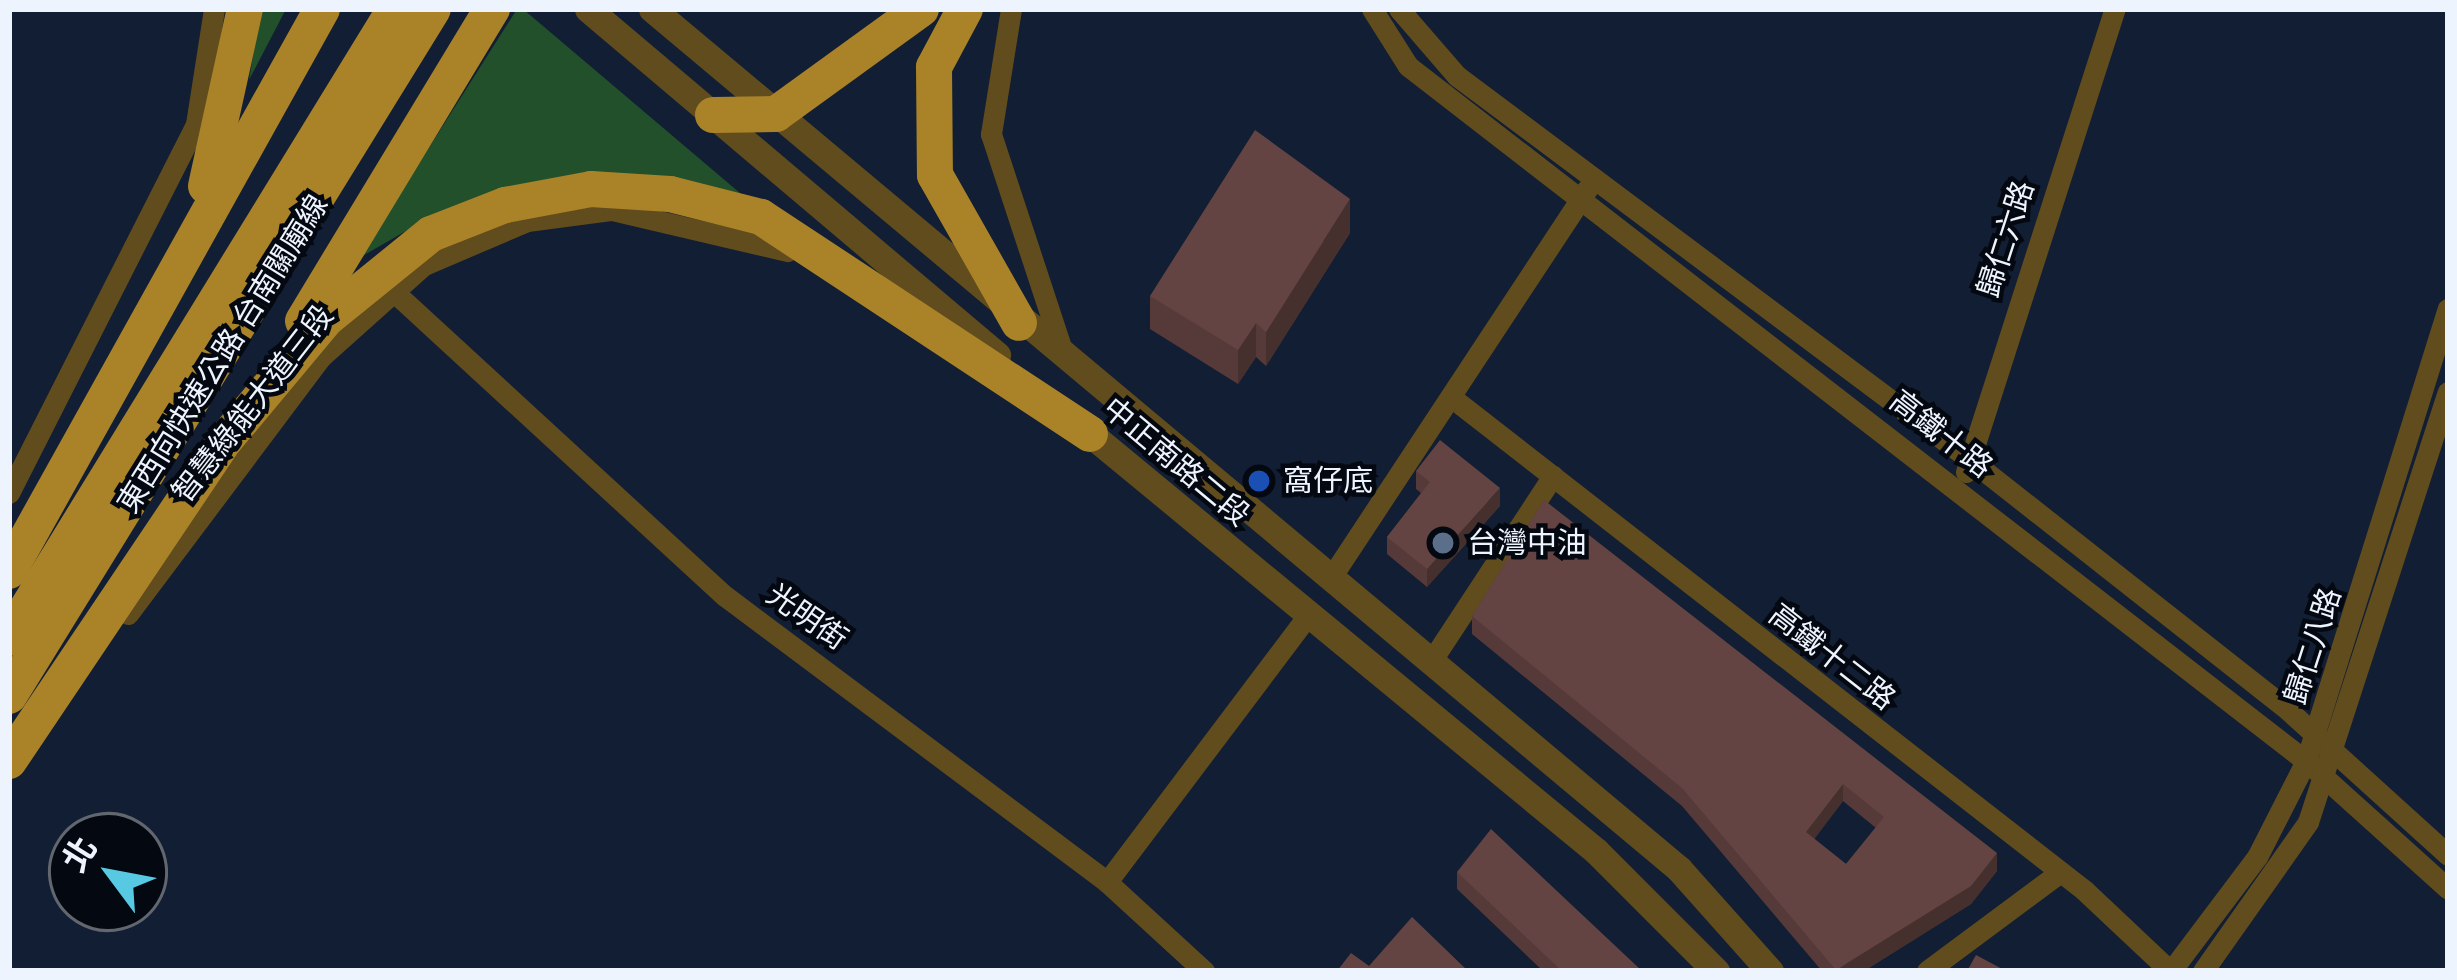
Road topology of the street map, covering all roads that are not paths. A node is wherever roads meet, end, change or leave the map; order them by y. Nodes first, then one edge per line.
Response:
1 (214, 9) edge
2 (245, 9) edge
3 (322, 9) edge
4 (395, 9) edge
5 (433, 9) edge
6 (492, 9) edge
7 (588, 9) edge
8 (652, 9) edge
9 (921, 9) edge
10 (964, 9) edge
11 (1011, 9) edge
12 (1372, 9) edge
13 (1399, 9) edge
14 (2115, 9) edge
15 (776, 114) junction
16 (713, 115) junction
17 (1588, 187) junction
18 (393, 291) junction
19 (2448, 309) edge
20 (905, 311) junction
21 (154, 317) junction
22 (1019, 323) junction
23 (2444, 342) edge
24 (1066, 362) junction
25 (2440, 371) edge
26 (2448, 392) edge
27 (1451, 397) junction
28 (1090, 434) junction
29 (225, 440) junction
30 (1968, 458) junction
31 (1553, 476) junction
32 (1963, 490) junction
33 (9, 493) edge
34 (9, 571) edge
35 (1330, 579) junction
36 (1308, 615) junction
37 (9, 638) edge
38 (1430, 663) junction
39 (9, 696) edge
40 (2316, 734) junction
41 (2336, 751) junction
42 (2306, 760) junction
43 (9, 761) edge
44 (9, 774) edge
45 (2326, 778) junction
46 (2448, 855) edge
47 (2059, 873) junction
48 (1107, 882) junction
49 (2448, 889) edge
50 (1204, 971) edge
51 (1716, 971) edge
52 (1770, 971) edge
53 (1927, 971) edge
54 (2170, 971) edge
55 (2203, 971) edge

1 - 33 street
2 - 21 highway
3 - 21 highway
4 - 37 highway, 東西向快速公路 台南關廟線
5 - 39 highway, 東西向快速公路 台南關廟線
6 - 29 highway
7 - 16 street, 中正南路二段
8 - 15 street, 中正南路二段
9 - 15 highway
10 - 22 highway
11 - 24 street
12 - 17 street, 高鐵十路
13 - 17 street, 高鐵十路
14 - 30 street, 歸仁六路
15 - 16 highway
15 - 22 street, 中正南路二段
16 - 28 street, 中正南路二段
17 - 27 street
17 - 30 street, 高鐵十路
17 - 32 street, 高鐵十路
18 - 20 street, 智慧綠能大道三段
18 - 44 street, 智慧綠能大道三段
18 - 48 street, 光明街
19 - 23 street, 歸仁八路
20 - 28 highway
20 - 29 highway
21 - 34 highway
22 - 24 street, 中正南路二段
23 - 25 street, 歸仁八路
24 - 35 street, 中正南路二段
25 - 40 street, 歸仁八路
26 - 41 street, 歸仁八路
27 - 31 street, 高鐵十二路
27 - 35 street
28 - 36 street, 中正南路二段
29 - 43 highway
30 - 32 street, 歸仁六路
30 - 40 street, 高鐵十路
31 - 38 street
31 - 47 street, 高鐵十二路
32 - 42 street, 高鐵十路
35 - 38 street, 中正南路二段
36 - 48 street
36 - 51 street, 中正南路二段
38 - 52 street, 中正南路二段
40 - 41 street, 高鐵十路
40 - 42 street, 歸仁八路
41 - 45 street, 歸仁八路
41 - 46 street, 高鐵十路
42 - 45 street, 高鐵十路
42 - 54 street, 歸仁八路
45 - 49 street, 高鐵十路
45 - 55 street, 歸仁八路
47 - 53 street
47 - 54 street, 高鐵十二路
48 - 50 street, 光明街

